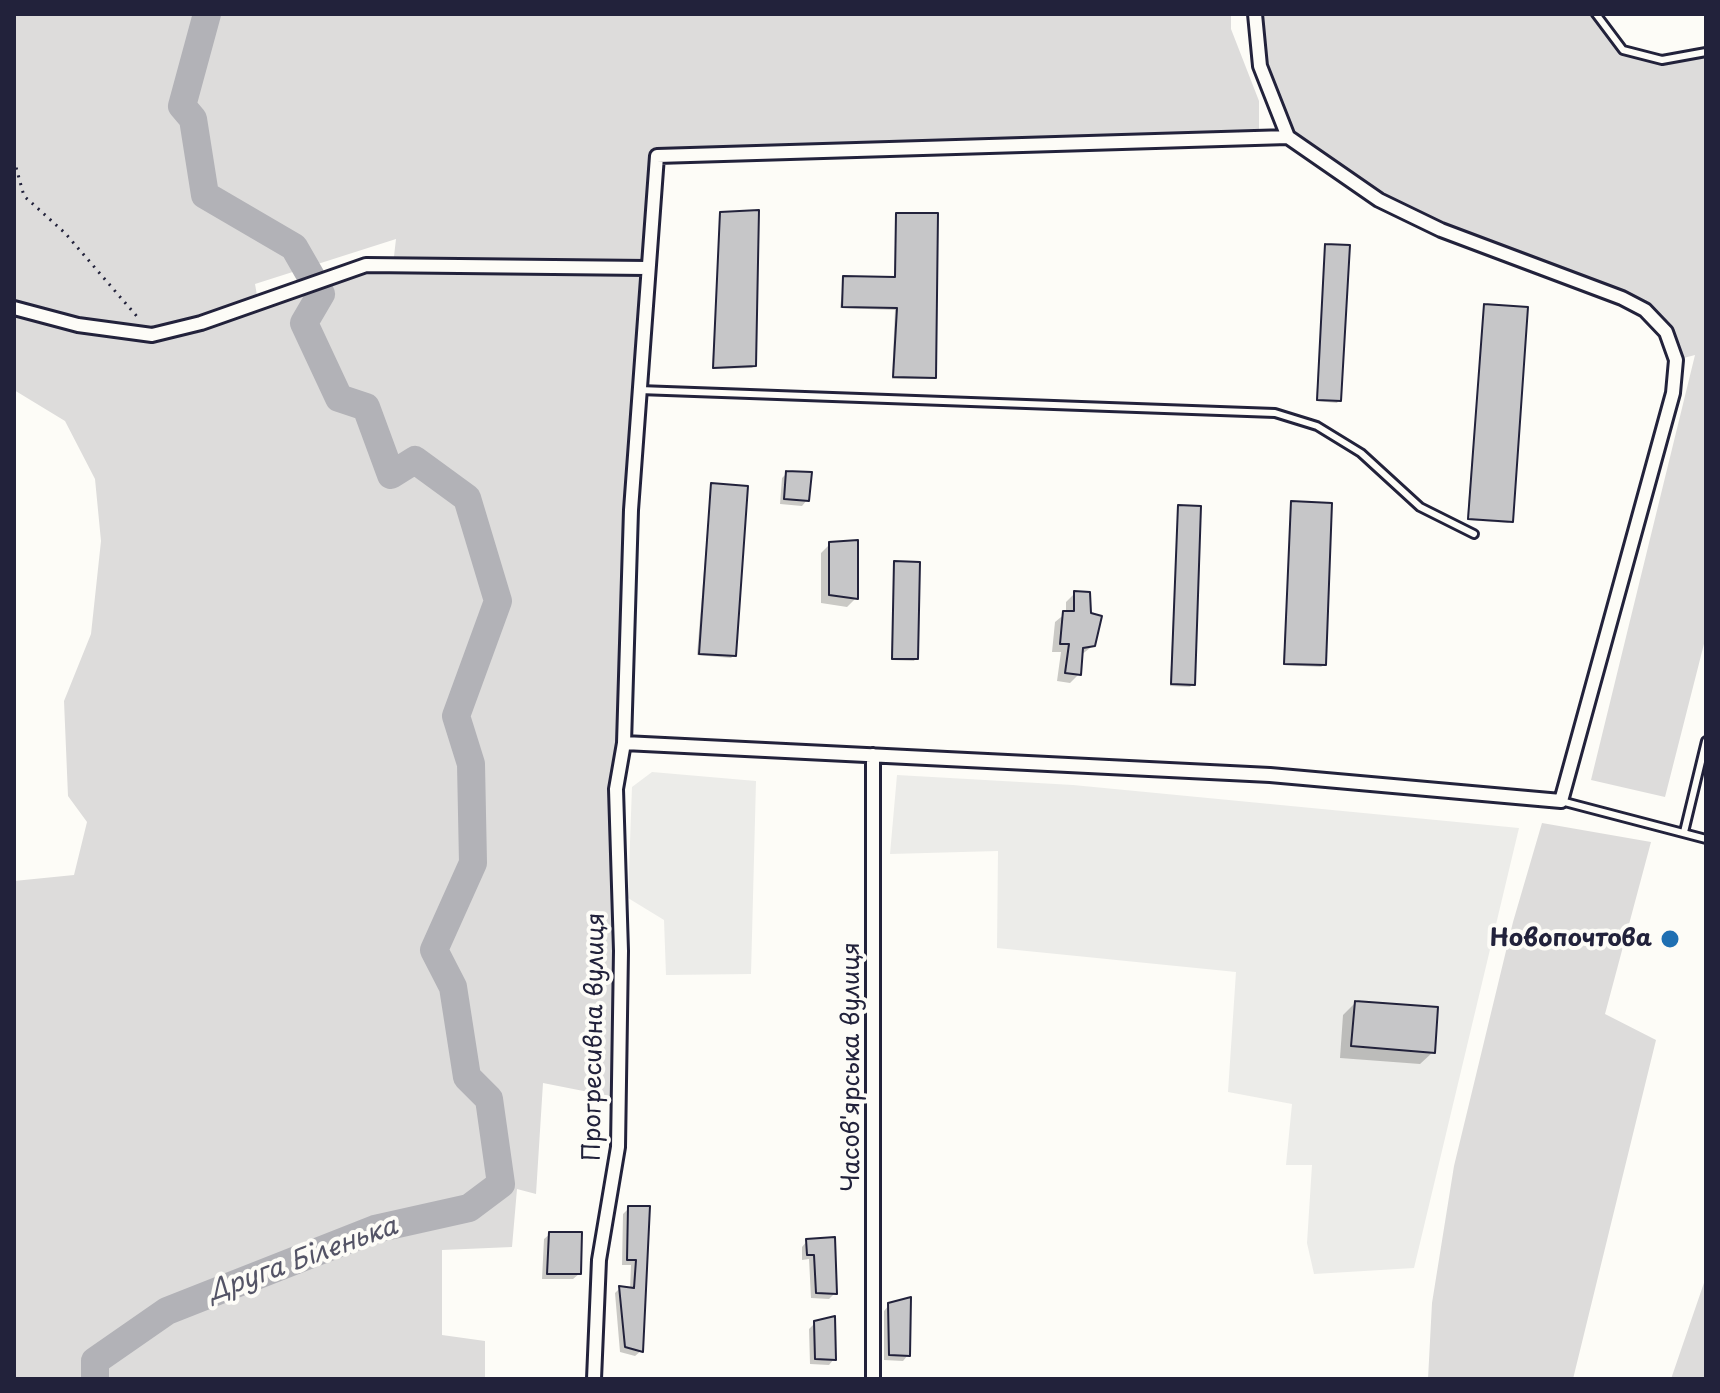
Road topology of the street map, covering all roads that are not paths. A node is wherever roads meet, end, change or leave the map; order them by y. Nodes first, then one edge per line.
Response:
1 (1255, 14) edge
2 (1596, 14) edge
3 (1706, 52) edge
4 (1288, 137) junction
5 (647, 268) junction
6 (14, 308) edge
7 (639, 390) junction
8 (1474, 534) dead end
9 (1706, 741) edge
10 (624, 743) junction
11 (873, 755) junction
12 (1561, 801) junction
13 (1684, 832) junction
14 (1706, 839) edge
15 (594, 1379) edge
16 (873, 1379) edge

1 - 4 street
2 - 3 lane
4 - 5 street, Прогресивна вулиця
4 - 12 street
5 - 6 street
5 - 7 street, Прогресивна вулиця
7 - 8 lane
7 - 10 street, Прогресивна вулиця
9 - 13 lane
10 - 11 street
10 - 15 street, Прогресивна вулиця
11 - 12 street
11 - 16 street, Часов'ярська вулиця
12 - 13 lane
13 - 14 lane

